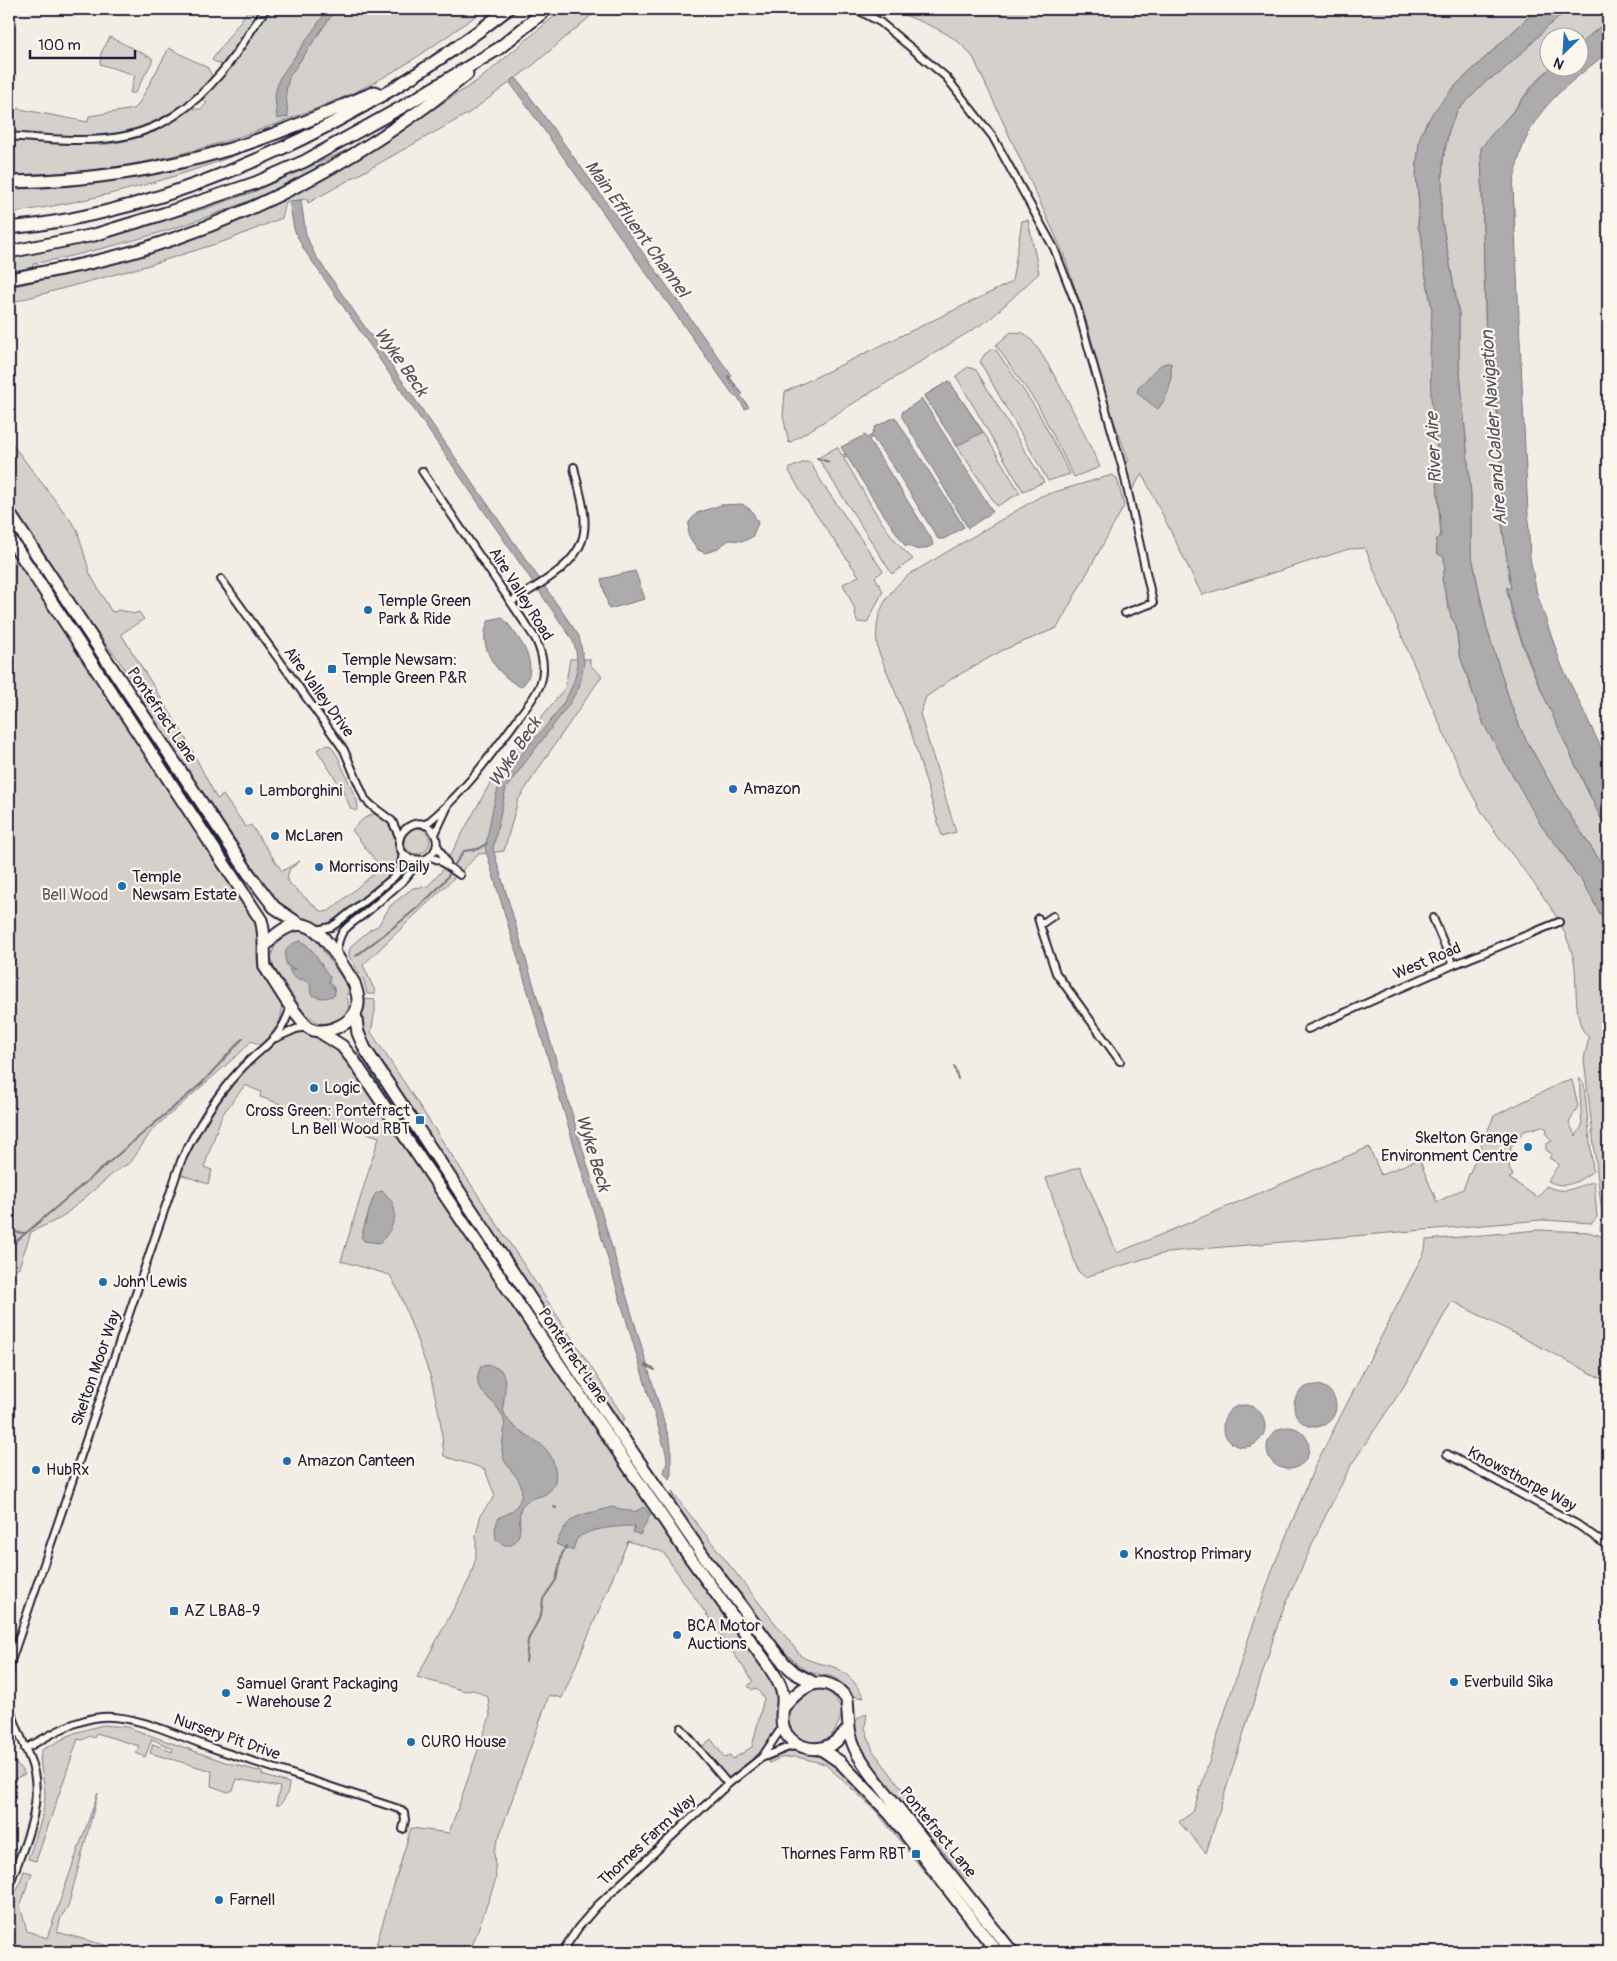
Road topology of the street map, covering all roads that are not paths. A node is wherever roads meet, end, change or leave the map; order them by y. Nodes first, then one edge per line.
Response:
1 (266, 9) edge
2 (508, 9) edge
3 (547, 9) edge
4 (858, 10) edge
5 (498, 49) junction
6 (411, 76) junction
7 (9, 136) edge
8 (9, 182) edge
9 (9, 228) edge
10 (9, 252) edge
11 (9, 279) edge
12 (574, 467) dead end
13 (422, 471) dead end
14 (9, 513) edge
15 (9, 537) edge
16 (220, 579) dead end
17 (511, 602) junction
18 (1125, 613) dead end
19 (447, 807) junction
20 (392, 821) junction
21 (410, 825) junction
22 (425, 825) junction
23 (435, 834) junction
24 (400, 838) junction
25 (437, 845) junction
26 (403, 853) junction
27 (427, 858) junction
28 (448, 866) junction
29 (460, 875) dead end
30 (1053, 916) dead end
31 (1433, 918) dead end
32 (1559, 922) dead end
33 (299, 924) junction
34 (316, 930) junction
35 (264, 947) junction
36 (336, 957) junction
37 (1453, 964) junction
38 (291, 1005) junction
39 (355, 1013) junction
40 (307, 1027) junction
41 (1308, 1028) dead end
42 (320, 1032) junction
43 (275, 1038) junction
44 (1120, 1061) dead end
45 (1447, 1454) dead end
46 (1608, 1546) edge
47 (9, 1676) edge
48 (814, 1683) junction
49 (9, 1705) edge
50 (783, 1708) junction
51 (783, 1726) junction
52 (681, 1728) dead end
53 (849, 1728) junction
54 (800, 1746) junction
55 (821, 1748) junction
56 (25, 1749) junction
57 (761, 1758) junction
58 (728, 1784) junction
59 (402, 1829) dead end
60 (9, 1886) edge
61 (562, 1952) edge
62 (998, 1952) edge
63 (1012, 1952) edge

1 - 7 street
2 - 6 highway
3 - 5 highway
4 - 18 street
5 - 10 highway
5 - 11 highway
6 - 8 highway
6 - 9 highway
12 - 17 street
13 - 17 street, Aire Valley Road
14 - 33 highway, Pontefract Lane
15 - 35 highway, Pontefract Lane
16 - 20 street, Aire Valley Drive
17 - 19 street, Aire Valley Road
19 - 22 street, Aire Valley Road
19 - 23 street, Aire Valley Road
20 - 21 street, Aire Valley Drive
20 - 24 street, Aire Valley Drive
21 - 22 street
21 - 24 street
22 - 23 street
23 - 25 street
24 - 26 street
25 - 27 street
25 - 28 street
26 - 27 street
26 - 34 street
27 - 28 street
27 - 36 street
28 - 29 street
30 - 44 street
31 - 37 street
32 - 37 street, West Road
33 - 34 highway
33 - 35 highway
34 - 36 highway
35 - 38 highway
36 - 39 highway
37 - 41 street, West Road
38 - 40 highway
38 - 43 street, Skelton Moor Way
39 - 42 highway
39 - 48 highway, Pontefract Lane
40 - 42 highway
40 - 43 street, Skelton Moor Way
42 - 50 highway, Pontefract Lane
43 - 47 street, Skelton Moor Way
45 - 46 street, Knowsthorpe Way
48 - 50 highway
48 - 53 highway
49 - 56 street
50 - 51 highway
51 - 54 highway
51 - 57 street
52 - 58 street
53 - 55 highway
53 - 63 highway, Pontefract Lane
54 - 55 highway
54 - 57 street
55 - 62 highway, Pontefract Lane
56 - 59 street, Nursery Pit Drive
56 - 60 street
57 - 58 street, Thornes Farm Way
58 - 61 street, Thornes Farm Way

